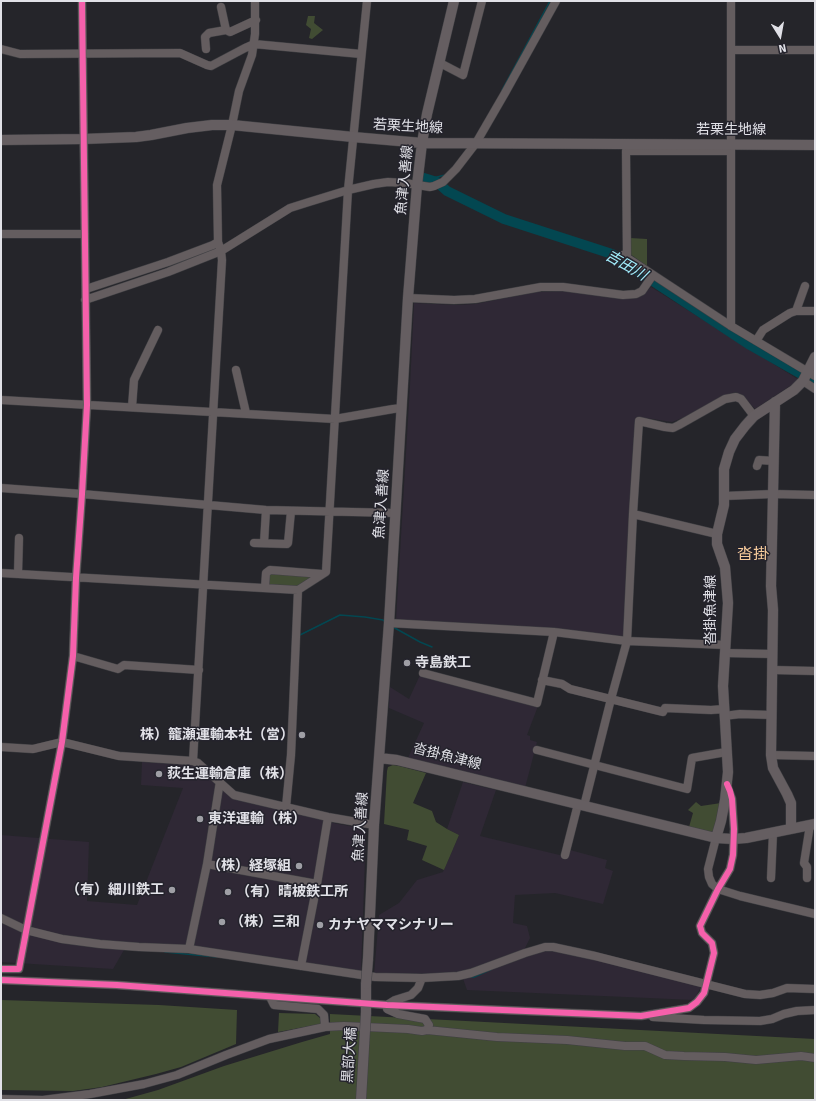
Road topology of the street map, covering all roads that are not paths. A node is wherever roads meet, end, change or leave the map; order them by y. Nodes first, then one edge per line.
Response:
1 (82, 1) edge
2 (255, 1) edge
3 (367, 1) edge
4 (454, 1) edge
5 (482, 1) edge
6 (556, 1) edge
7 (731, 1) edge
8 (221, 7) dead end
9 (256, 20) junction
10 (226, 30) junction
11 (254, 44) junction
12 (1, 49) edge
13 (206, 49) dead end
14 (731, 50) junction
15 (815, 50) edge
16 (82, 53) junction
17 (361, 54) junction
18 (440, 63) junction
19 (232, 125) junction
20 (353, 137) junction
21 (83, 139) junction
22 (1, 140) edge
23 (422, 143) junction
24 (476, 143) junction
25 (815, 144) edge
26 (731, 148) junction
27 (417, 185) junction
28 (348, 190) junction
29 (1, 234) edge
30 (85, 234) junction
31 (218, 242) junction
32 (221, 251) junction
33 (654, 275) junction
34 (805, 286) dead end
35 (86, 289) junction
36 (408, 298) junction
37 (85, 300) junction
38 (796, 311) junction
39 (815, 311) edge
40 (731, 326) junction
41 (158, 330) dead end
42 (756, 341) junction
43 (815, 357) edge
44 (236, 370) dead end
45 (808, 377) edge
46 (815, 388) edge
47 (1, 400) edge
48 (775, 402) junction
49 (87, 405) junction
50 (132, 407) junction
51 (402, 408) junction
52 (214, 411) junction
53 (246, 413) junction
54 (754, 416) junction
55 (335, 419) junction
56 (774, 461) junction
57 (757, 466) dead end
58 (1, 488) edge
59 (82, 494) junction
60 (773, 494) junction
61 (815, 495) edge
62 (724, 496) junction
63 (207, 505) junction
64 (266, 510) junction
65 (291, 511) junction
66 (329, 512) junction
67 (396, 513) junction
68 (633, 514) junction
69 (717, 534) junction
70 (19, 538) dead end
71 (254, 543) dead end
72 (264, 543) junction
73 (1, 573) edge
74 (18, 574) junction
75 (322, 574) junction
76 (76, 578) junction
77 (204, 585) junction
78 (265, 588) junction
79 (298, 590) junction
80 (389, 623) junction
81 (554, 632) junction
82 (627, 641) junction
83 (725, 649) junction
84 (773, 654) junction
85 (73, 656) junction
86 (199, 670) junction
87 (773, 670) junction
88 (815, 671) edge
89 (423, 673) dead end
90 (542, 680) junction
91 (611, 698) junction
92 (724, 712) junction
93 (772, 716) junction
94 (62, 742) junction
95 (1, 747) edge
96 (537, 750) dead end
97 (726, 752) junction
98 (771, 755) junction
99 (815, 756) edge
100 (380, 758) junction
101 (193, 761) junction
102 (595, 766) junction
103 (220, 781) junction
104 (727, 784) junction
105 (581, 805) junction
106 (286, 808) junction
107 (328, 818) junction
108 (813, 824) edge
109 (374, 825) junction
110 (791, 829) junction
111 (773, 833) junction
112 (716, 838) junction
113 (733, 839) junction
114 (565, 855) dead end
115 (207, 864) junction
116 (771, 878) dead end
117 (806, 878) dead end
118 (317, 884) junction
119 (718, 889) junction
120 (815, 914) edge
121 (1, 918) edge
122 (26, 930) junction
123 (189, 949) junction
124 (301, 966) junction
125 (1, 969) edge
126 (422, 978) junction
127 (1, 980) edge
128 (706, 984) junction
129 (815, 989) edge
130 (270, 997) junction
131 (387, 1005) junction
132 (366, 1008) junction
133 (815, 1010) edge
134 (640, 1016) junction
135 (325, 1027) junction
136 (427, 1030) junction
137 (815, 1058) edge
138 (1, 1099) edge
139 (361, 1100) edge

1 - 16 street
2 - 9 street
3 - 17 street
4 - 18 main road, 魚津入善線
5 - 18 street
6 - 24 street
7 - 14 street
8 - 10 street
9 - 10 street
9 - 11 street
10 - 13 street
11 - 16 street
11 - 17 street
11 - 19 street
12 - 16 street
14 - 15 street
14 - 26 street
16 - 21 street
17 - 20 street
18 - 23 main road, 魚津入善線
19 - 20 main road, 若栗生地線
19 - 21 main road, 若栗生地線
19 - 31 street
20 - 23 main road, 若栗生地線
20 - 28 street
21 - 22 main road, 若栗生地線
21 - 30 street
23 - 24 main road, 若栗生地線
23 - 27 main road, 魚津入善線
24 - 26 main road, 若栗生地線
24 - 27 street
25 - 26 main road, 若栗生地線
26 - 33 street
26 - 40 street
27 - 28 street
27 - 36 main road, 魚津入善線
28 - 32 street
28 - 55 street
29 - 30 street
30 - 35 street
31 - 32 street
31 - 35 street
32 - 37 street
32 - 52 street
33 - 36 street
33 - 40 street
34 - 38 street
35 - 37 street
36 - 51 main road, 魚津入善線
37 - 49 street
38 - 39 street
38 - 42 street
40 - 42 street
41 - 50 street
42 - 45 street
43 - 45 main road, 沓掛魚津線
44 - 53 street
45 - 46 street
45 - 48 main road, 沓掛魚津線
47 - 49 street
48 - 54 main road, 沓掛魚津線
48 - 56 main road
49 - 50 street
49 - 59 street
50 - 52 street
51 - 55 street
51 - 67 main road, 魚津入善線
52 - 53 street
52 - 63 street
53 - 55 street
54 - 62 main road, 沓掛魚津線
54 - 68 street
55 - 66 street
56 - 57 street
56 - 60 main road
58 - 59 street
59 - 63 street
59 - 76 street
60 - 61 street
60 - 62 street
60 - 84 main road
62 - 69 main road, 沓掛魚津線
63 - 64 street
63 - 77 street
64 - 65 street
64 - 72 street
65 - 66 street
65 - 72 street
66 - 67 street
66 - 75 street
67 - 80 main road, 魚津入善線
68 - 69 street
68 - 82 street
69 - 83 main road, 沓掛魚津線
70 - 74 street
71 - 72 street
73 - 74 street
74 - 76 street
75 - 78 street
75 - 79 street
76 - 77 street
76 - 85 street
77 - 78 street
77 - 86 street
78 - 79 street
79 - 106 street
80 - 81 street
80 - 100 main road, 魚津入善線
81 - 82 street
81 - 90 street
82 - 83 street
82 - 91 street
83 - 84 street
83 - 92 main road, 沓掛魚津線
84 - 87 main road
85 - 86 street
85 - 94 street
86 - 101 street
87 - 88 street
87 - 93 main road
89 - 90 street
90 - 91 street
91 - 92 street
91 - 102 street
92 - 93 street
92 - 97 main road, 沓掛魚津線
93 - 98 main road
94 - 95 street
94 - 101 street
94 - 122 street
96 - 102 street
97 - 102 street
97 - 104 main road, 沓掛魚津線
98 - 99 street
98 - 110 main road
100 - 105 main road, 沓掛魚津線
100 - 109 main road, 魚津入善線
101 - 103 street
102 - 105 street
103 - 106 street
103 - 115 street
104 - 112 main road, 沓掛魚津線
104 - 113 street
105 - 112 main road, 沓掛魚津線
105 - 114 street
106 - 107 street
107 - 109 street
107 - 118 street
108 - 110 main road, 沓掛魚津線
108 - 117 street
109 - 132 main road, 魚津入善線, bridge
110 - 111 main road, 沓掛魚津線
111 - 113 main road, 沓掛魚津線
111 - 116 street
112 - 113 main road, 沓掛魚津線
112 - 119 street
113 - 119 street
115 - 118 street
115 - 123 street
118 - 124 street
119 - 120 street
119 - 128 street
121 - 122 street
122 - 123 street
122 - 125 street
123 - 124 street
124 - 126 street
126 - 128 street
126 - 131 street
127 - 130 street
128 - 129 street
128 - 134 street
130 - 132 street
130 - 135 street
131 - 132 street
131 - 134 street
131 - 136 street
132 - 139 main road, 黒部大橋, bridge
133 - 134 street
135 - 136 street
135 - 138 street
136 - 137 street

